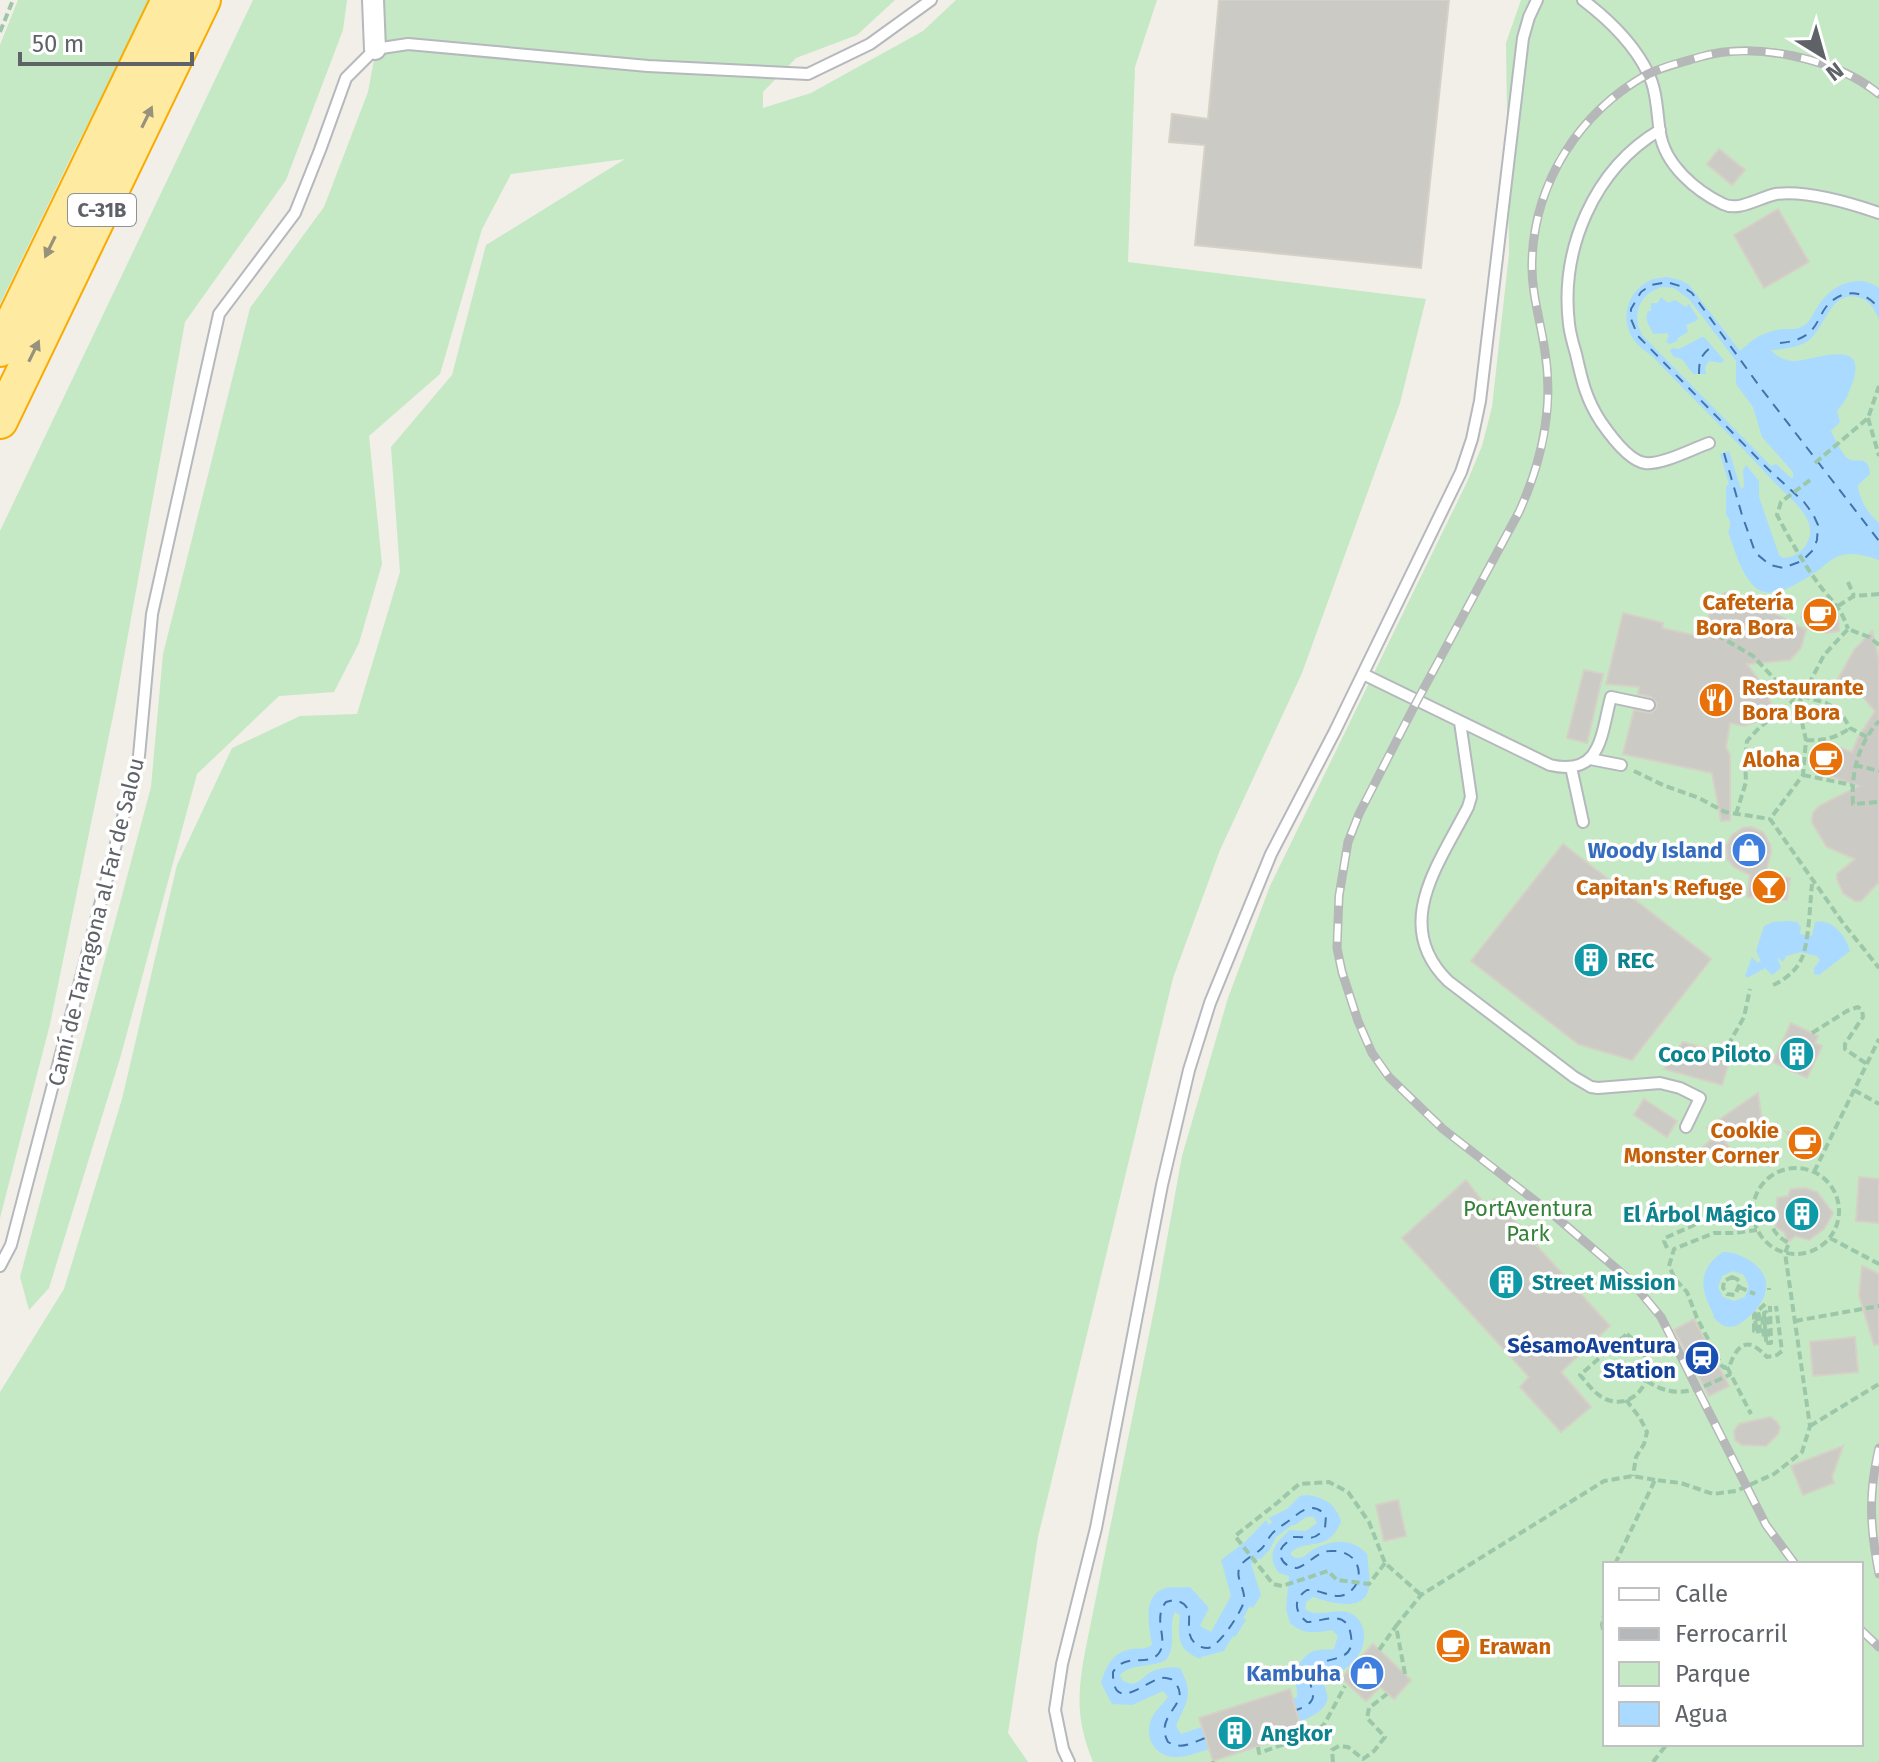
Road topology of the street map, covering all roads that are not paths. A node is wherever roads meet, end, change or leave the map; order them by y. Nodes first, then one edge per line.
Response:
1 (169, 0) edge
2 (203, 0) edge
3 (373, 0) edge
4 (931, 0) edge
5 (1537, 0) edge
6 (1583, 0) edge
7 (375, 49) junction
8 (1660, 130) junction
9 (1879, 213) edge
10 (0, 349) edge
11 (0, 421) edge
12 (1709, 443) dead end
13 (1363, 674) junction
14 (1649, 705) dead end
15 (1460, 722) junction
16 (1590, 759) junction
17 (1571, 767) junction
18 (1625, 767) road end
19 (1583, 822) dead end
20 (1686, 1127) dead end
21 (0, 1266) edge
22 (1069, 1762) edge

1 -> 10 highway, C-31B
11 -> 2 highway, C-31B
3 - 7 street
4 - 7 lane
5 - 13 lane
6 - 8 lane
7 - 21 lane, Camí de Tarragona al Far de Salou
8 - 9 lane
8 - 12 lane
13 - 15 lane
13 - 22 lane
14 - 16 lane
15 - 17 lane
15 - 20 lane
16 - 17 lane
16 - 18 lane
17 - 19 lane

